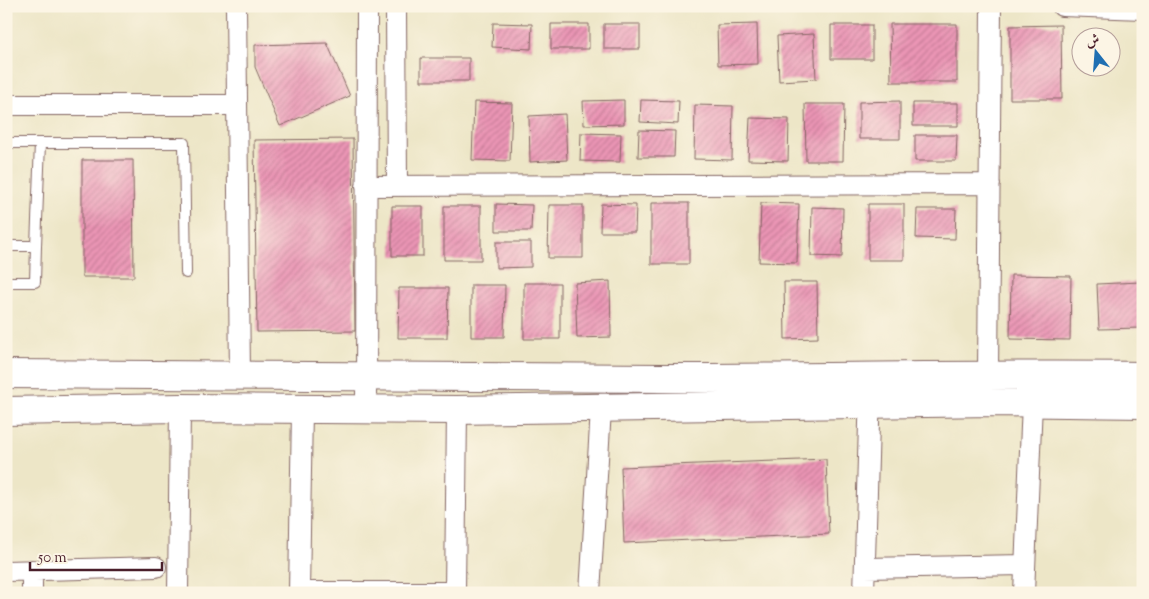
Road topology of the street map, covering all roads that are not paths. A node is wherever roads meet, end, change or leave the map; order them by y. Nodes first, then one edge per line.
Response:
1 (236, 6) edge
2 (367, 6) edge
3 (396, 6) edge
4 (992, 6) edge
5 (1062, 6) edge
6 (1143, 8) edge
7 (6, 105) edge
8 (236, 105) junction
9 (6, 143) edge
10 (40, 143) junction
11 (990, 184) junction
12 (366, 186) junction
13 (397, 186) junction
14 (6, 246) edge
15 (36, 246) junction
16 (186, 273) dead end
17 (6, 282) edge
18 (6, 374) edge
19 (988, 374) junction
20 (240, 375) junction
21 (1143, 376) edge
22 (366, 378) junction
23 (870, 378) junction
24 (1032, 403) junction
25 (1143, 404) edge
26 (870, 405) junction
27 (180, 408) junction
28 (366, 409) junction
29 (600, 409) junction
30 (302, 410) junction
31 (457, 410) junction
32 (6, 411) edge
33 (1024, 565) junction
34 (156, 567) dead end
35 (865, 568) junction
36 (32, 570) junction
37 (6, 571) edge
38 (300, 592) edge
39 (455, 592) edge
40 (32, 593) edge
41 (178, 593) edge
42 (590, 593) edge
43 (864, 593) edge
44 (1024, 593) edge

1 - 8 street
2 - 12 street
3 - 13 street
4 - 11 street
5 - 6 street
7 - 8 street
8 - 20 street
9 - 10 lane
10 - 15 lane
10 - 16 lane
11 - 13 street
11 - 19 street
12 - 13 street
12 - 22 street
14 - 15 lane
15 - 17 lane
18 - 20 main road
19 - 21 main road
19 - 23 main road
20 - 22 main road
22 - 23 main road
22 - 28 street
23 - 26 street
24 - 25 main road
24 - 26 main road
24 - 33 street
26 - 29 main road
26 - 35 street
27 - 30 main road
27 - 32 main road
27 - 41 street
28 - 30 main road
28 - 31 main road
29 - 31 main road
29 - 42 street
30 - 38 street
31 - 39 street
33 - 35 street
33 - 44 street
34 - 36 street
35 - 43 street
36 - 37 street
36 - 40 street
38 - 39 street

